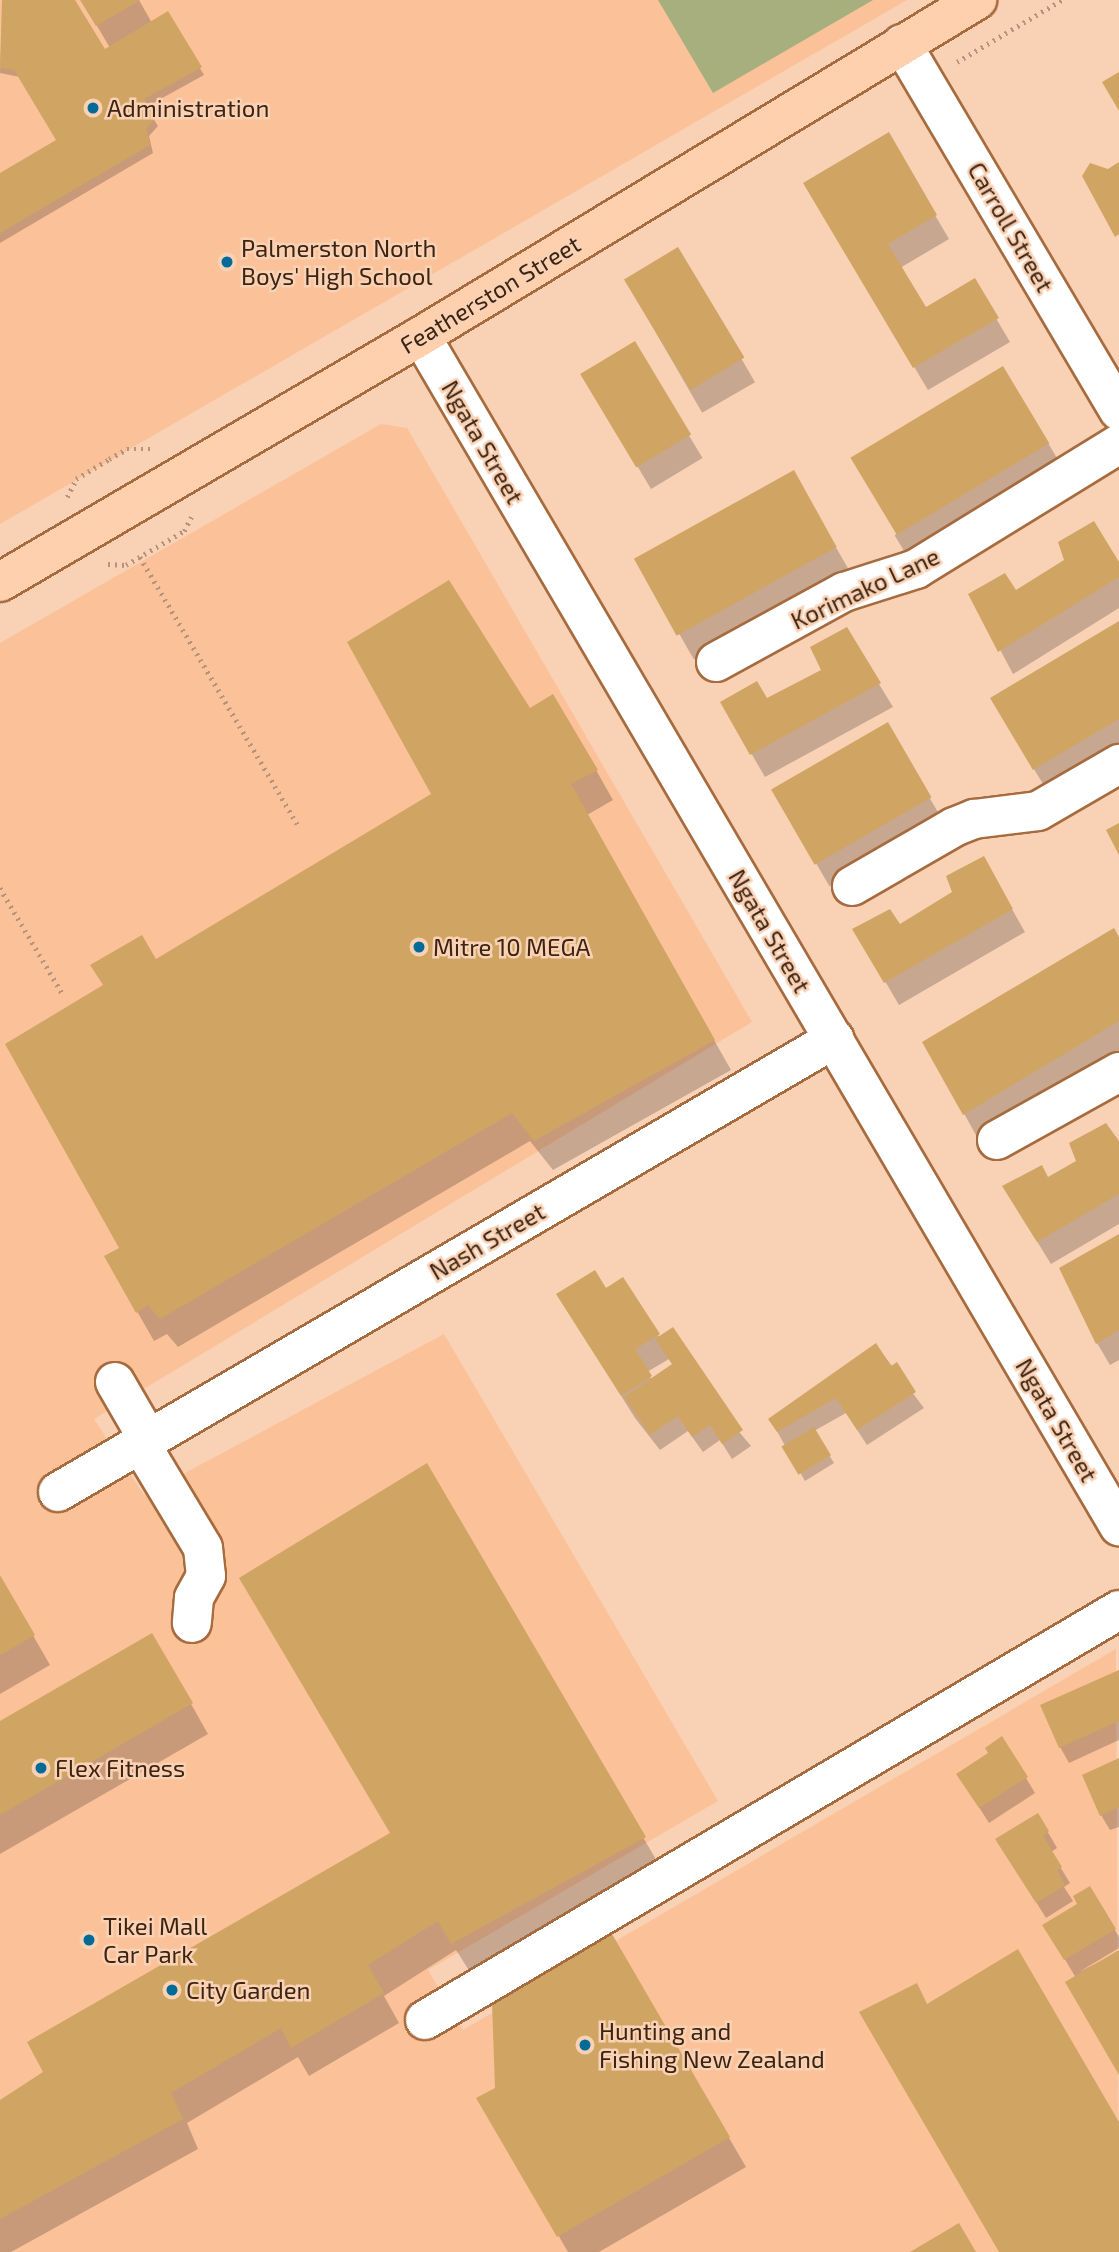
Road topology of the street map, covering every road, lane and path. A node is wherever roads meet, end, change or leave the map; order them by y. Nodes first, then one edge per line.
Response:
1 (977, 0) edge
2 (902, 44) junction
3 (421, 336) junction
4 (1119, 411) edge
5 (1119, 443) edge
6 (146, 449) dead end
7 (110, 459) junction
8 (95, 467) junction
9 (115, 467) dead end
10 (100, 476) dead end
11 (70, 491) dead end
12 (191, 517) dead end
13 (155, 536) dead end
14 (141, 545) dead end
15 (160, 545) junction
16 (146, 553) junction
17 (140, 557) junction
18 (109, 564) dead end
19 (0, 582) edge
20 (716, 662) dead end
21 (1119, 764) edge
22 (296, 824) dead end
23 (852, 886) dead end
24 (0, 888) edge
25 (62, 993) dead end
26 (834, 1039) junction
27 (1119, 1072) edge
28 (997, 1140) dead end
29 (115, 1382) dead end
30 (144, 1441) junction
31 (58, 1492) dead end
32 (1119, 1526) edge
33 (1119, 1610) edge
34 (192, 1623) dead end
35 (425, 2020) dead end

1 - 2 main road, Featherston Street
2 - 3 main road, Featherston Street
2 - 4 street, Carroll Street
3 - 19 main road, Featherston Street
3 - 26 street, Ngata Street
5 - 20 street, Korimako Lane
6 - 7 path
7 - 8 path
7 - 9 path
8 - 10 path
8 - 11 path
12 - 15 path
13 - 15 path
14 - 16 path
15 - 16 path
16 - 17 path
17 - 18 path
17 - 22 path
21 - 23 street
24 - 25 path
26 - 30 street, Nash Street
26 - 32 street, Ngata Street
27 - 28 street
29 - 30 street
30 - 31 street, Nash Street
30 - 34 street
33 - 35 street

